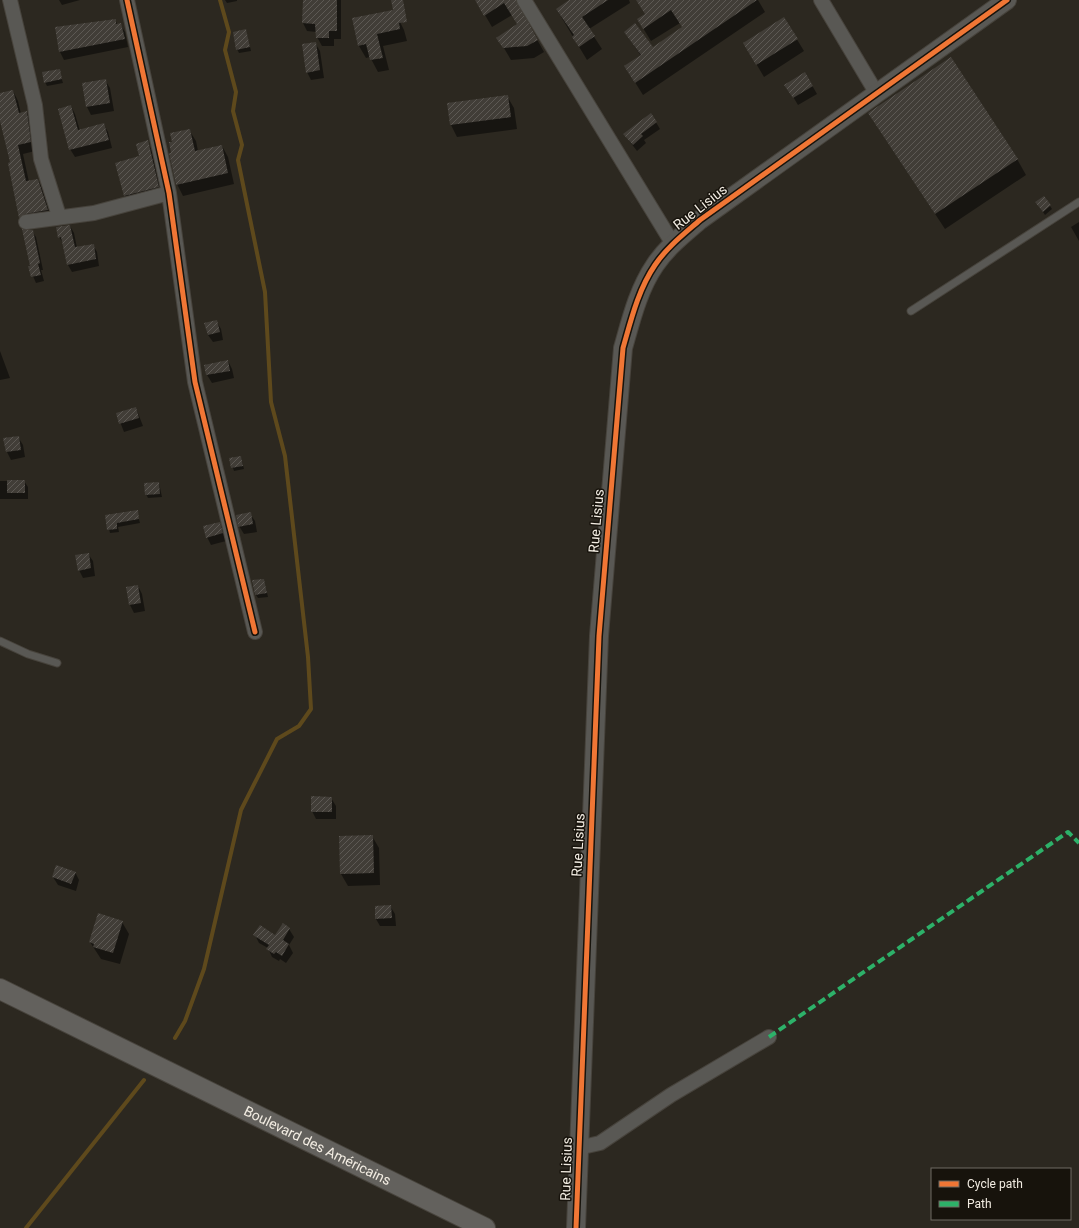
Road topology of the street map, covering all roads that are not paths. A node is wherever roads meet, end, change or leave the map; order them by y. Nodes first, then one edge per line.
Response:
1 (10, 0) edge
2 (127, 0) edge
3 (524, 0) edge
4 (821, 0) edge
5 (1007, 0) edge
6 (877, 94) junction
7 (169, 193) junction
8 (1079, 202) edge
9 (59, 216) junction
10 (26, 222) dead end
11 (673, 244) junction
12 (912, 311) dead end
13 (255, 632) dead end
14 (0, 641) edge
15 (57, 663) dead end
16 (0, 989) edge
17 (769, 1037) dead end
18 (578, 1148) junction
19 (485, 1228) edge
20 (576, 1228) edge

1 - 9 street
2 - 7 street
3 - 11 street
4 - 6 street
5 - 6 street, Rue Lisius
6 - 11 street, Rue Lisius
7 - 9 street
7 - 13 street
8 - 12 lane
9 - 10 street
11 - 18 street, Rue Lisius
14 - 15 lane
16 - 19 main road, Boulevard des Américains
17 - 18 street
18 - 20 street, Rue Lisius

